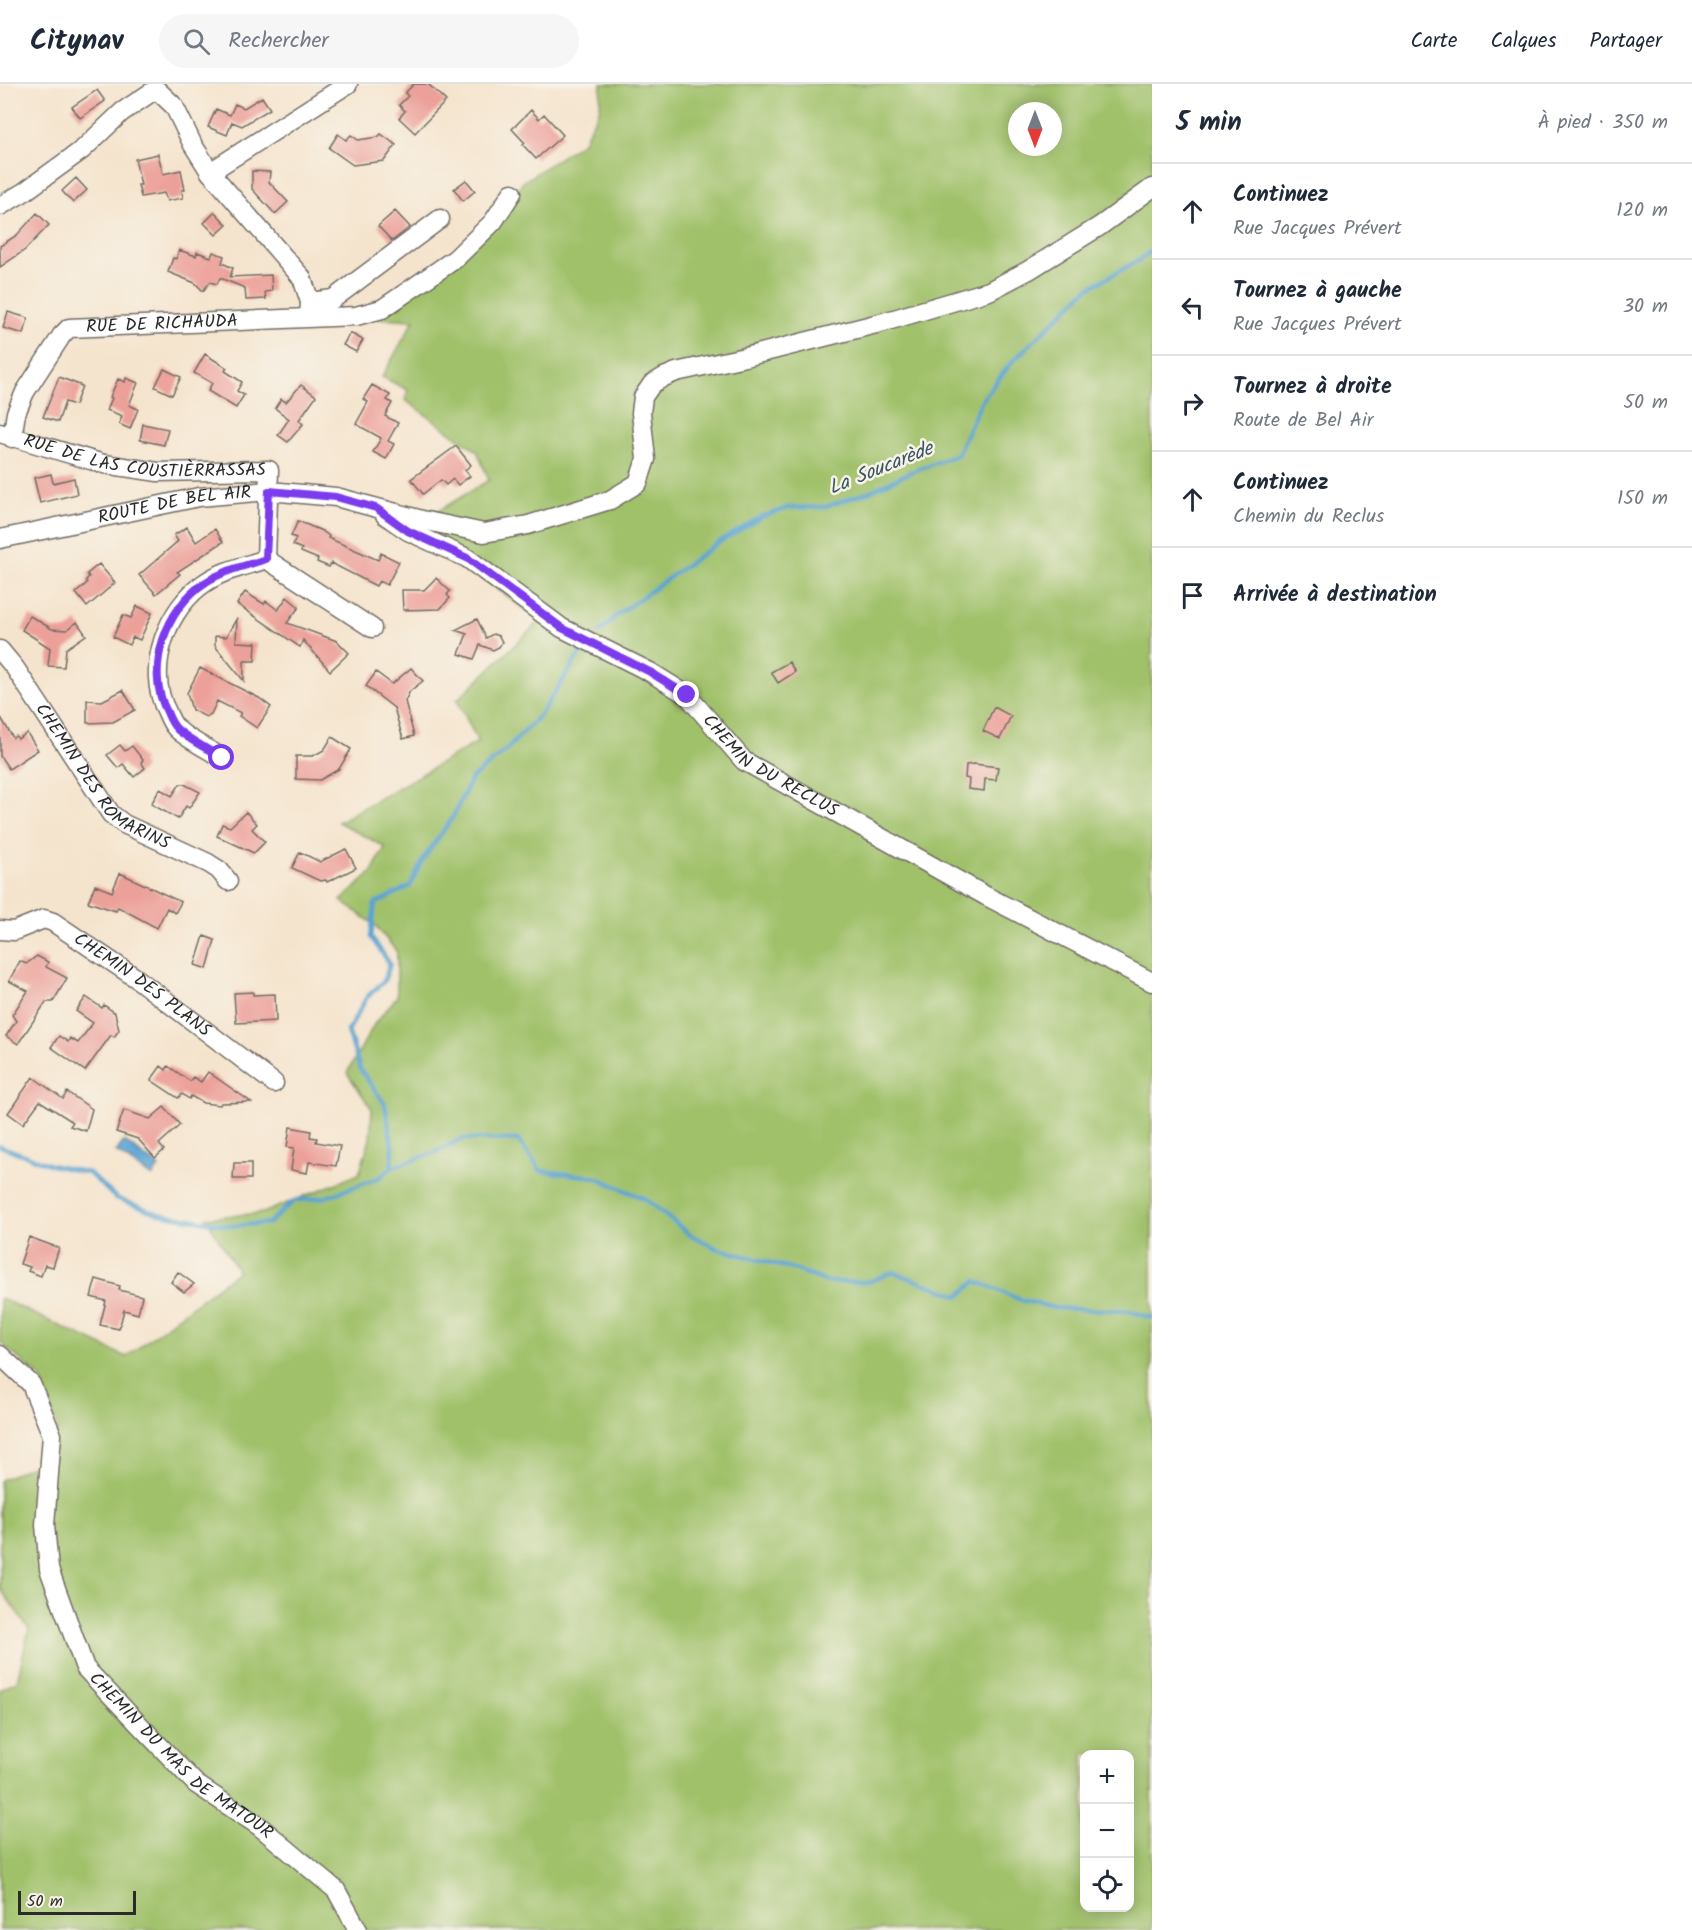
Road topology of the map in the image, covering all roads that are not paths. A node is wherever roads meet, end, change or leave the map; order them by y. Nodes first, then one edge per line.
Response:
1 (348, 84) edge
2 (210, 172) junction
3 (1152, 188) edge
4 (512, 193) dead end
5 (0, 206) edge
6 (440, 219) dead end
7 (309, 310) junction
8 (6, 436) edge
9 (269, 491) junction
10 (376, 508) junction
11 (0, 539) edge
12 (266, 559) junction
13 (372, 628) dead end
14 (0, 650) edge
15 (222, 758) dead end
16 (228, 881) dead end
17 (0, 930) edge
18 (1152, 982) edge
19 (274, 1083) dead end
20 (0, 1355) edge
21 (358, 1930) edge

1 - 2 street
2 - 5 street
2 - 7 street
3 - 10 street, ROUTE DE BEL AIR
4 - 7 street, RUE DE RICHAUDA
6 - 7 street
7 - 8 street, RUE DE RICHAUDA
8 - 9 street, RUE DE LAS COUSTIÈRRASSAS
9 - 10 street, ROUTE DE BEL AIR
9 - 11 street, ROUTE DE BEL AIR
9 - 12 street
10 - 18 street, CHEMIN DU RECLUS
12 - 13 street
12 - 15 street
14 - 16 street, CHEMIN DES ROMARINS
17 - 19 street, CHEMIN DES PLANS
20 - 21 street, CHEMIN DU MAS DE MATOUR

